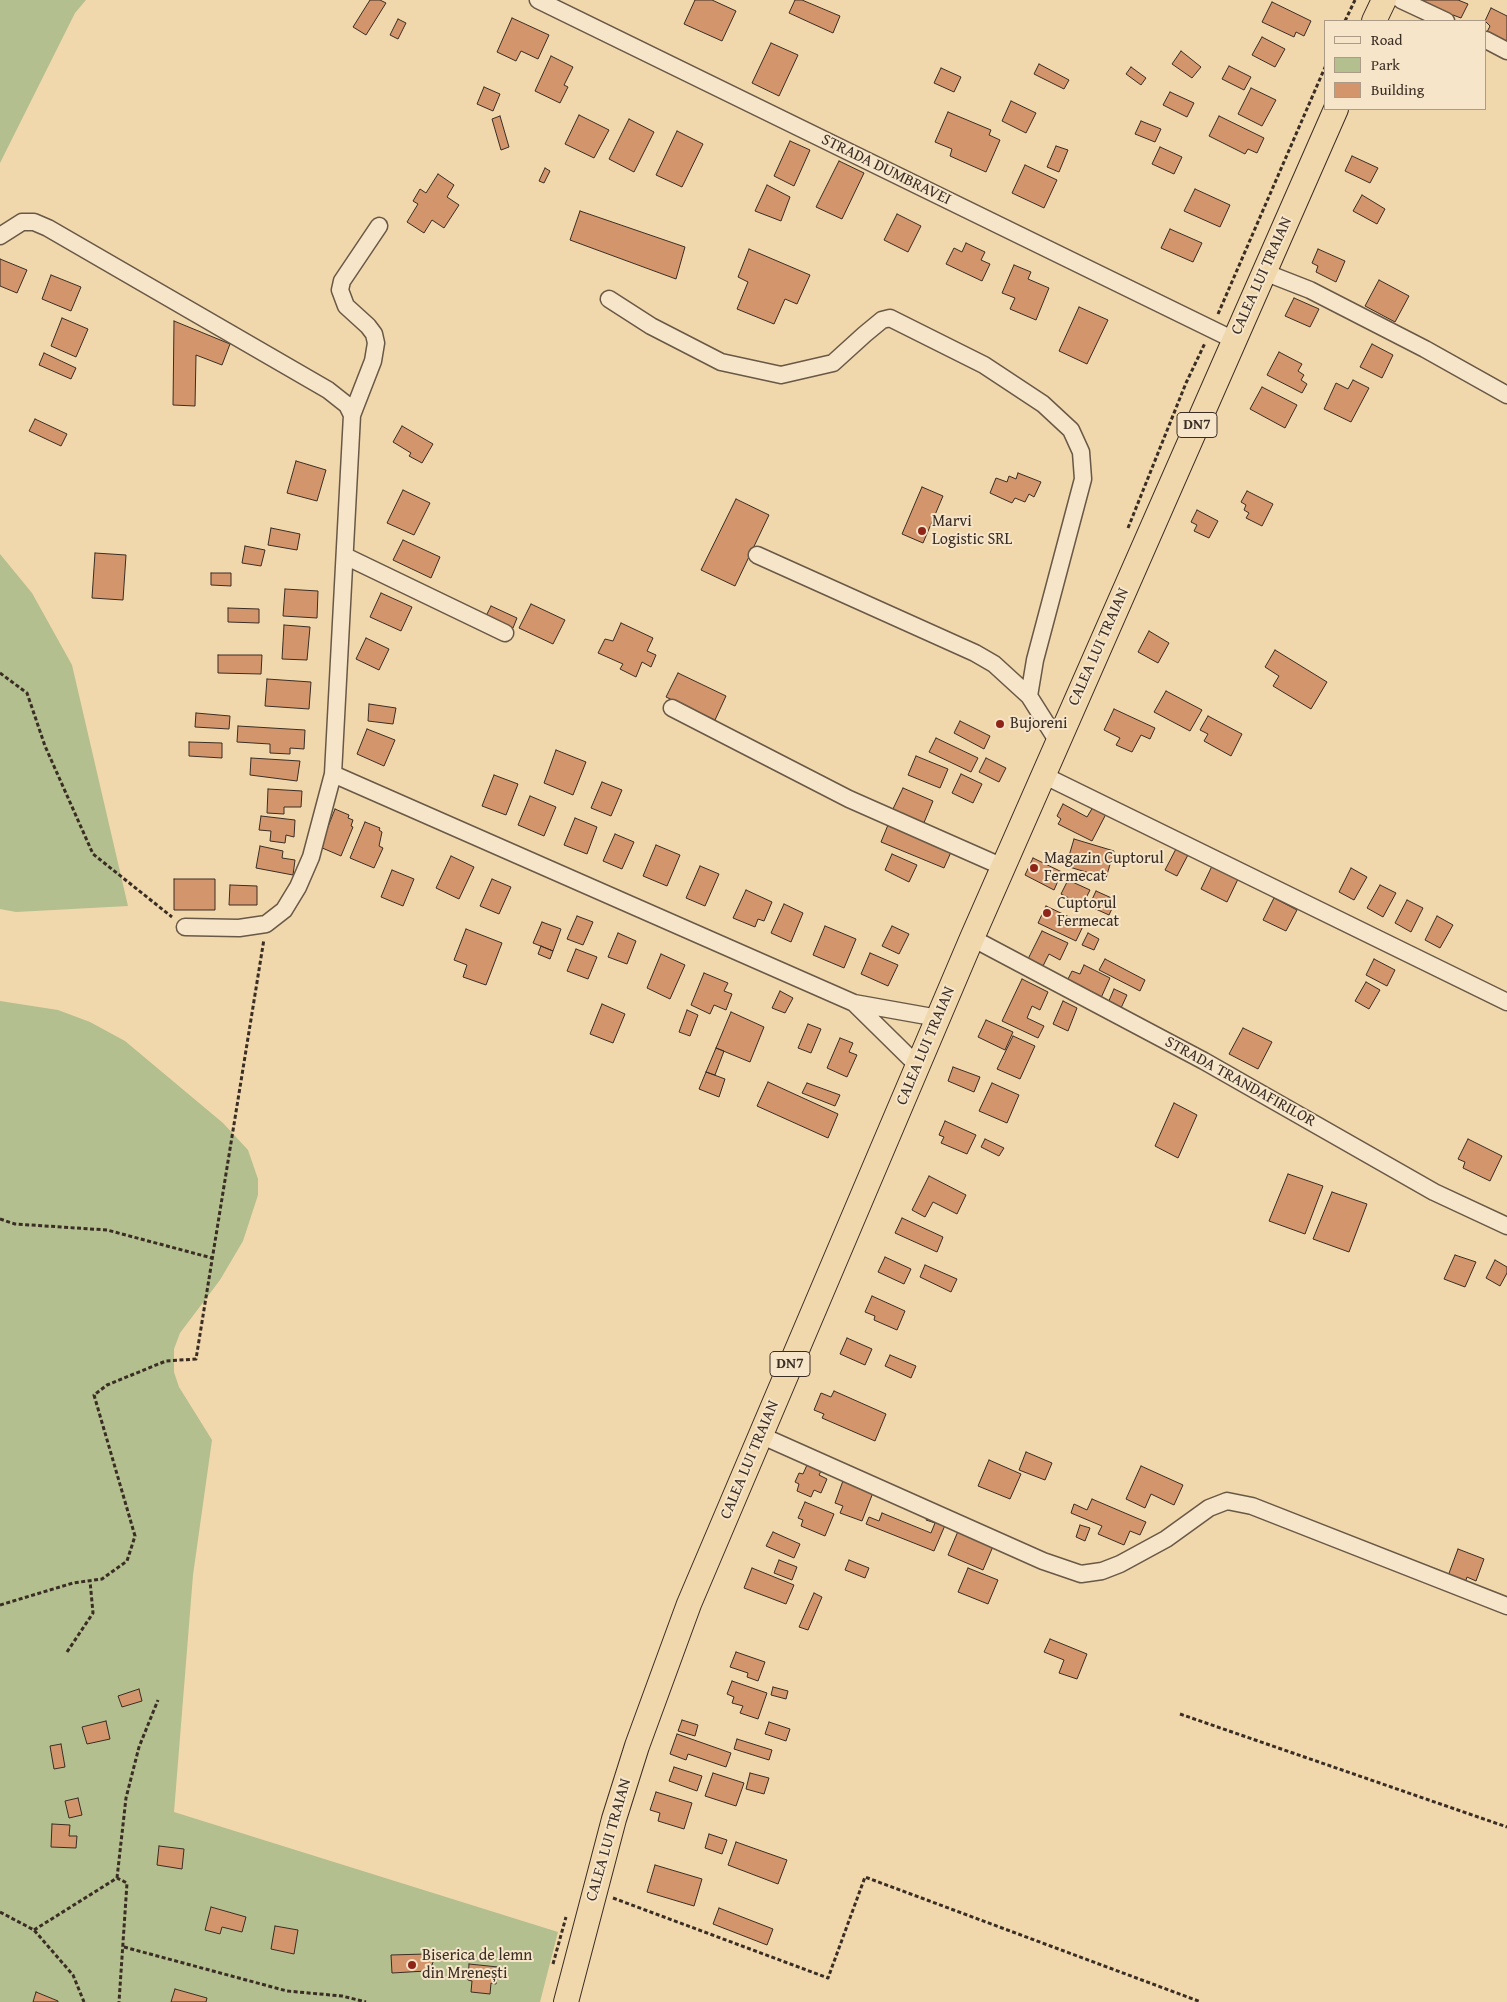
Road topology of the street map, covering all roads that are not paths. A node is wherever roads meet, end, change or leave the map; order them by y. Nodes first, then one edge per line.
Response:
1 (538, 0) edge
2 (1384, 0) edge
3 (1401, 0) edge
4 (1374, 20) edge
5 (1444, 20) edge
6 (1487, 41) edge
7 (1507, 51) edge
8 (1336, 110) edge
9 (379, 226) dead end
10 (0, 236) edge
11 (1264, 272) junction
12 (609, 299) dead end
13 (1234, 340) junction
14 (1507, 395) edge
15 (352, 415) junction
16 (757, 555) dead end
17 (345, 556) junction
18 (505, 633) dead end
19 (1029, 696) junction
20 (672, 708) dead end
21 (1058, 742) junction
22 (333, 774) junction
23 (1043, 775) junction
24 (1003, 867) junction
25 (185, 927) road end
26 (972, 938) junction
27 (1507, 1002) edge
28 (854, 1003) junction
29 (938, 1018) junction
30 (917, 1065) junction
31 (1507, 1226) edge
32 (760, 1435) junction
33 (1507, 1606) edge
34 (566, 2002) edge

1 - 13 street, STRADA DUMBRAVEI
2 - 4 highway
3 - 5 street
6 - 7 street
8 - 11 highway, CALEA LUI TRAIAN / DN7
9 - 15 street
10 - 15 street
11 - 13 highway, CALEA LUI TRAIAN / DN7
11 - 14 street
12 - 19 street
13 - 21 highway, CALEA LUI TRAIAN / DN7
15 - 17 street
16 - 19 street
17 - 18 street
17 - 22 street
19 - 21 street
20 - 24 street
21 - 23 highway, CALEA LUI TRAIAN / DN7
22 - 25 street
22 - 28 street
23 - 24 highway, CALEA LUI TRAIAN / DN7
23 - 27 street
24 - 26 highway, CALEA LUI TRAIAN / DN7
26 - 29 highway, CALEA LUI TRAIAN / DN7
26 - 31 street, STRADA TRANDAFIRILOR
28 - 29 street
28 - 30 street
29 - 30 highway, CALEA LUI TRAIAN / DN7
30 - 32 highway, CALEA LUI TRAIAN / DN7
32 - 33 street
32 - 34 highway, CALEA LUI TRAIAN / DN7

